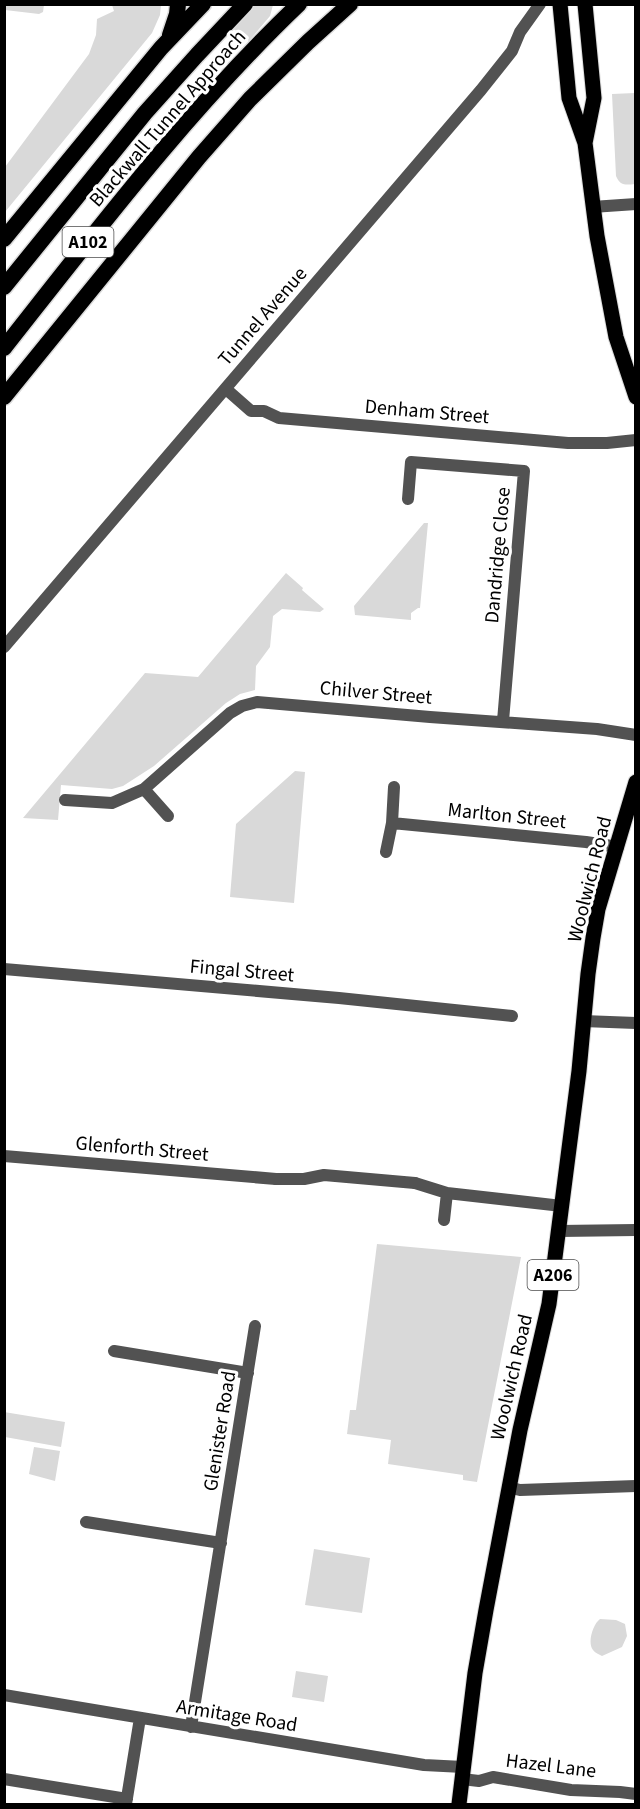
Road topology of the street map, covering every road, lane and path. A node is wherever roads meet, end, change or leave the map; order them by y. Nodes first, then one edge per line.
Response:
1 (178, 4) edge
2 (203, 4) edge
3 (245, 4) edge
4 (299, 4) edge
5 (350, 4) edge
6 (540, 4) edge
7 (560, 4) edge
8 (585, 4) edge
9 (161, 48) junction
10 (585, 143) junction
11 (636, 204) edge
12 (592, 207) junction
13 (4, 239) edge
14 (4, 288) edge
15 (4, 348) edge
16 (226, 389) junction
17 (4, 397) edge
18 (636, 397) edge
19 (636, 440) edge
20 (408, 499) dead end
21 (4, 647) edge
22 (503, 721) junction
23 (636, 735) edge
24 (636, 782) edge
25 (394, 787) dead end
26 (144, 789) junction
27 (65, 800) dead end
28 (168, 816) dead end
29 (392, 823) junction
30 (618, 847) junction
31 (386, 852) dead end
32 (4, 969) edge
33 (512, 1016) dead end
34 (583, 1021) junction
35 (636, 1023) edge
36 (4, 1156) edge
37 (447, 1193) junction
38 (562, 1206) junction
39 (444, 1220) dead end
40 (636, 1230) edge
41 (559, 1231) junction
42 (255, 1326) dead end
43 (114, 1351) dead end
44 (248, 1373) junction
45 (636, 1486) edge
46 (508, 1487) junction
47 (86, 1522) dead end
48 (221, 1543) junction
49 (4, 1695) edge
50 (140, 1718) junction
51 (191, 1727) junction
52 (462, 1773) junction
53 (4, 1779) edge
54 (636, 1794) edge
55 (126, 1802) edge
56 (459, 1804) edge

1 - 9 highway
2 - 9 highway
3 - 14 highway, Blackwall Tunnel Approach / A102
4 - 15 highway, Blackwall Tunnel Approach / A102
5 - 17 highway
6 - 16 street, Tunnel Avenue
7 - 10 main road
8 - 10 main road
9 - 13 highway
10 - 12 main road
11 - 12 street
12 - 18 main road
16 - 19 street, Denham Street
16 - 21 street, Tunnel Avenue
20 - 22 street, Dandridge Close
22 - 23 street, Chilver Street
22 - 26 street, Chilver Street
24 - 30 main road, Woolwich Road / A206
25 - 29 street
26 - 27 street, Chilver Street
26 - 28 street
29 - 30 street, Marlton Street
29 - 31 street
30 - 34 main road, Woolwich Road / A206
32 - 33 street, Fingal Street
34 - 35 street
34 - 38 main road, Woolwich Road / A206
36 - 37 street, Glenforth Street
37 - 38 street, Glenforth Street
37 - 39 street
38 - 41 main road, Woolwich Road / A206
40 - 41 street
41 - 46 main road, Woolwich Road / A206
42 - 44 street, Glenister Road
43 - 44 street
44 - 48 street, Glenister Road
45 - 46 street
46 - 52 main road, Woolwich Road / A206
47 - 48 street
48 - 51 street, Glenister Road
49 - 50 street, Armitage Road
50 - 51 street, Armitage Road
50 - 55 street
51 - 52 street, Armitage Road
52 - 54 street, Hazel Lane
52 - 56 main road, Woolwich Road / A206
53 - 55 street

